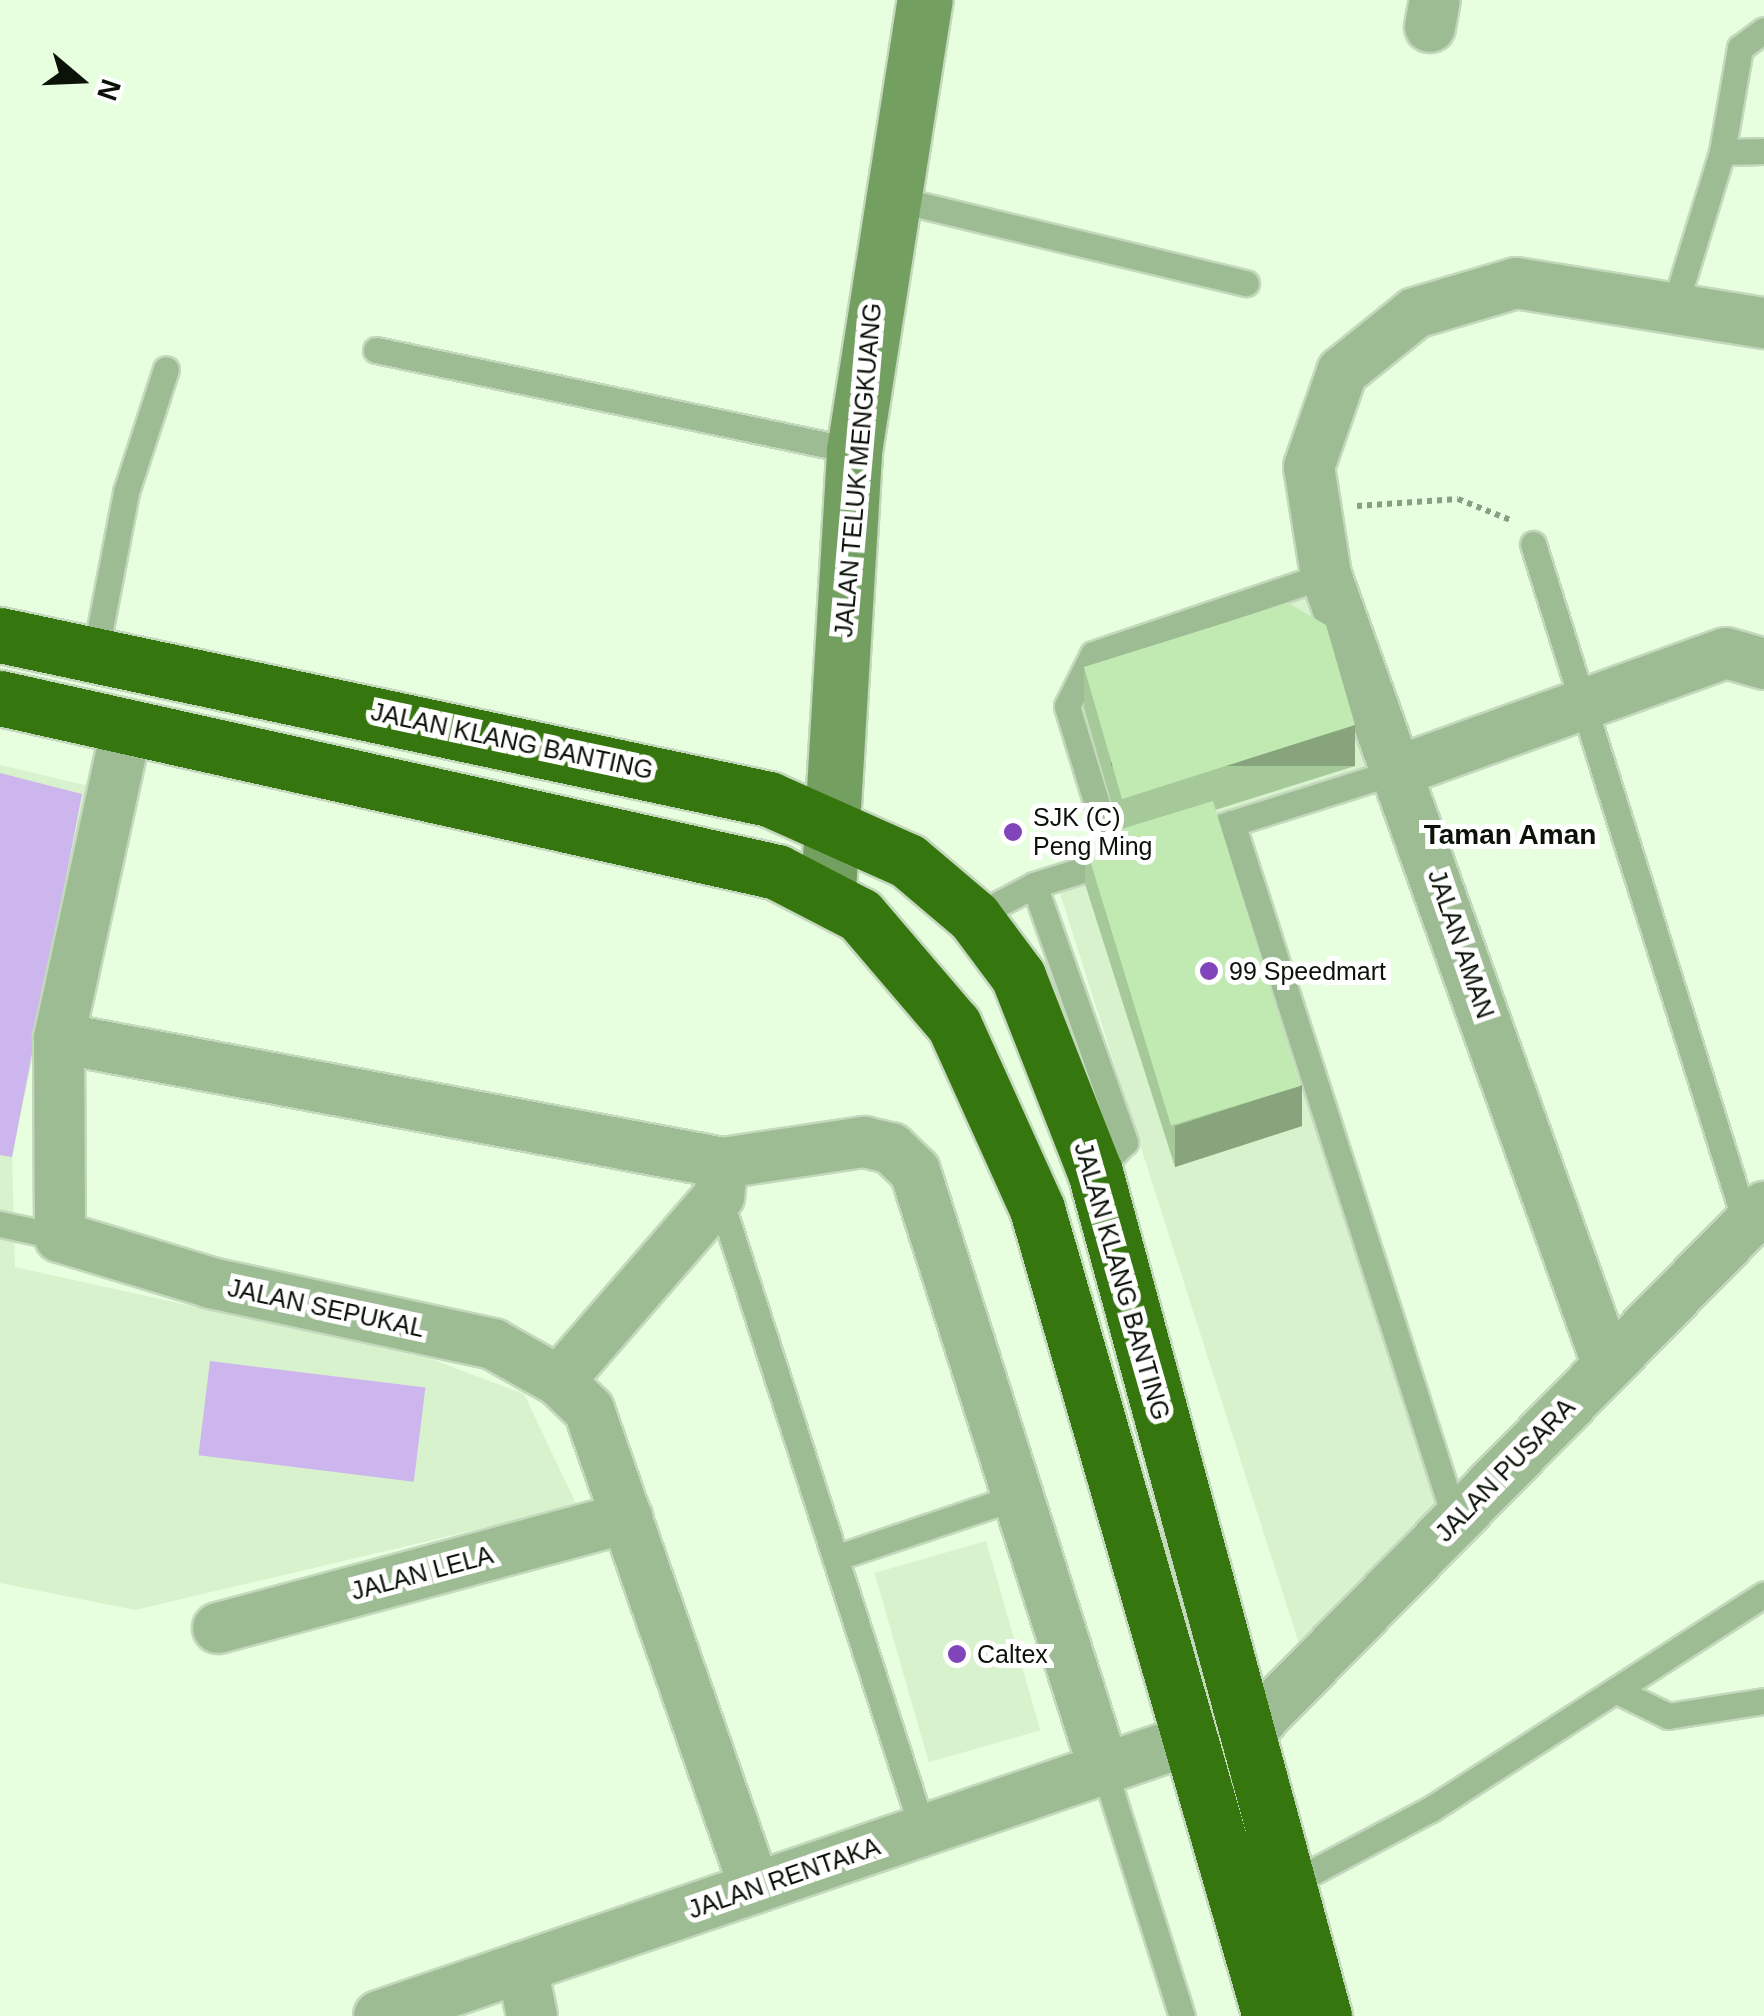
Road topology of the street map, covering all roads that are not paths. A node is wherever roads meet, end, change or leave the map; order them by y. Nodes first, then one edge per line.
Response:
1 (925, 0) edge
2 (1764, 30) edge
3 (1764, 151) edge
4 (1722, 152) junction
5 (889, 198) junction
6 (1246, 283) dead end
7 (1675, 304) junction
8 (1764, 323) edge
9 (376, 350) dead end
10 (166, 369) dead end
11 (854, 451) junction
12 (1533, 544) road end
13 (1326, 576) junction
14 (0, 635) edge
15 (95, 655) junction
16 (1764, 664) edge
17 (0, 698) edge
18 (1583, 704) junction
19 (127, 726) junction
20 (1401, 770) junction
21 (1232, 822) junction
22 (833, 825) junction
23 (1198, 833) edge
24 (1148, 849) edge
25 (1114, 860) junction
26 (1034, 884) junction
27 (828, 892) junction
28 (974, 916) junction
29 (59, 1038) junction
30 (1095, 1172) junction
31 (721, 1179) junction
32 (1755, 1216) edge
33 (0, 1224) edge
34 (60, 1237) junction
35 (1607, 1363) junction
36 (559, 1382) junction
37 (1019, 1496) junction
38 (627, 1518) junction
39 (1456, 1522) junction
40 (835, 1558) junction
41 (1764, 1594) edge
42 (218, 1628) dead end
43 (1616, 1691) junction
44 (1764, 1701) edge
45 (1248, 1733) junction
46 (1188, 1740) junction
47 (1104, 1769) junction
48 (923, 1831) junction
49 (1284, 1887) junction
50 (755, 1888) junction
51 (522, 1968) junction
52 (379, 2016) edge
53 (532, 2016) edge
54 (1182, 2016) edge
55 (1270, 2016) edge
56 (1324, 2016) edge

1 - 5 street, JALAN TELUK MENGKUANG
2 - 4 lane
3 - 4 lane
4 - 7 lane
5 - 6 lane
5 - 11 street, JALAN TELUK MENGKUANG
7 - 8 street
7 - 13 street, JALAN AMAN
9 - 11 lane
10 - 15 lane
11 - 22 street, JALAN TELUK MENGKUANG
12 - 18 lane
13 - 20 street, JALAN AMAN
13 - 25 lane
14 - 15 highway, JALAN KLANG BANTING
15 - 22 highway, JALAN KLANG BANTING
16 - 18 street
17 - 19 highway
18 - 20 street
18 - 32 lane
19 - 27 highway
19 - 29 street
20 - 21 lane
20 - 35 street, JALAN AMAN
21 - 23 lane
21 - 39 lane
22 - 27 street, JALAN TELUK MENGKUANG
22 - 28 highway, JALAN KLANG BANTING
24 - 25 lane
25 - 26 lane
26 - 28 lane
26 - 30 lane
27 - 46 highway
28 - 30 highway, JALAN KLANG BANTING
29 - 31 street
29 - 34 street
30 - 45 highway, JALAN KLANG BANTING
31 - 36 street
31 - 37 street
31 - 40 lane
32 - 35 street, JALAN PUSARA
33 - 34 lane
34 - 36 street, JALAN SEPUKAL
35 - 39 street, JALAN PUSARA
36 - 38 street, JALAN SEPUKAL
37 - 40 lane
37 - 47 street
38 - 42 street, JALAN LELA
38 - 50 street, JALAN SEPUKAL
39 - 45 street, JALAN PUSARA
40 - 48 lane
41 - 43 lane
43 - 44 lane
43 - 49 lane
45 - 49 highway, JALAN KLANG BANTING
46 - 47 street, JALAN RENTAKA
46 - 55 highway
47 - 48 street, JALAN RENTAKA
47 - 54 lane
48 - 50 street, JALAN RENTAKA
49 - 56 highway, JALAN KLANG BANTING
50 - 51 street, JALAN RENTAKA
51 - 52 street, JALAN RENTAKA
51 - 53 street

